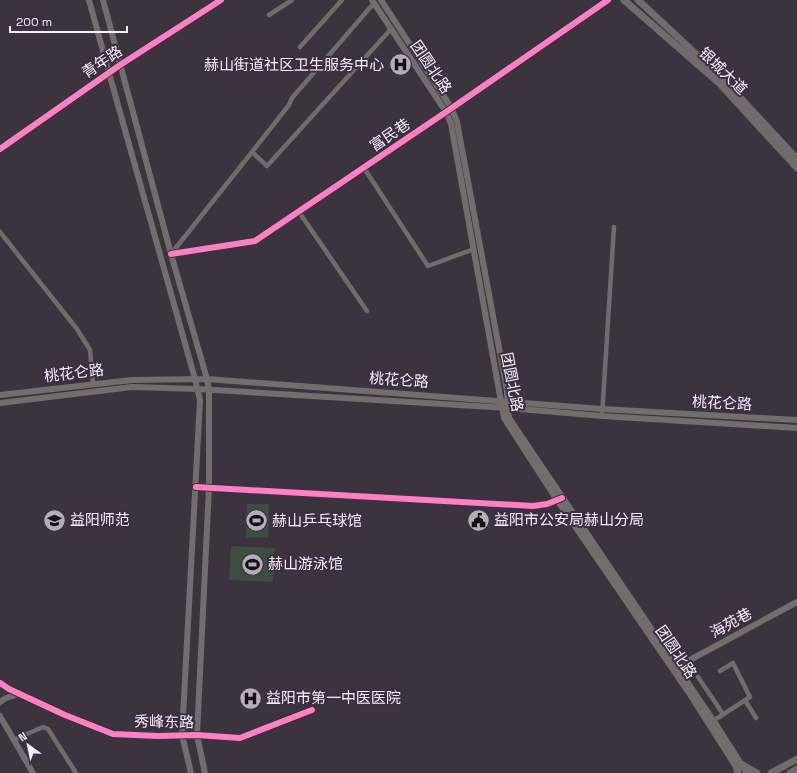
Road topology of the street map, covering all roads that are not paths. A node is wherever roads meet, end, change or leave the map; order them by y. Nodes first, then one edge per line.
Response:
1 (89, 0) edge
2 (103, 0) edge
3 (221, 0) edge
4 (292, 0) edge
5 (342, 0) edge
6 (381, 0) edge
7 (608, 0) edge
8 (624, 0) edge
9 (638, 0) edge
10 (373, 1) edge
11 (269, 15) dead end
12 (390, 29) junction
13 (300, 47) dead end
14 (120, 65) junction
15 (109, 74) junction
16 (449, 110) junction
17 (0, 149) edge
18 (252, 152) junction
19 (797, 159) edge
20 (364, 168) junction
21 (797, 168) edge
22 (299, 212) junction
23 (614, 227) dead end
24 (0, 232) edge
25 (474, 249) junction
26 (171, 254) junction
27 (367, 311) dead end
28 (196, 379) junction
29 (207, 379) junction
30 (93, 384) junction
31 (198, 389) junction
32 (209, 390) junction
33 (0, 396) edge
34 (501, 401) junction
35 (509, 401) junction
36 (0, 403) edge
37 (505, 408) junction
38 (602, 408) junction
39 (602, 416) junction
40 (797, 420) edge
41 (797, 428) edge
42 (196, 486) junction
43 (209, 487) junction
44 (560, 499) junction
45 (797, 602) edge
46 (677, 667) junction
47 (720, 671) dead end
48 (698, 677) dead end
49 (0, 683) edge
50 (19, 694) junction
51 (745, 700) junction
52 (0, 702) edge
53 (312, 710) dead end
54 (723, 714) junction
55 (0, 716) edge
56 (756, 718) dead end
57 (713, 721) junction
58 (182, 735) junction
59 (197, 735) junction
60 (14, 740) junction
61 (797, 759) edge
62 (739, 769) edge
63 (797, 769) edge
64 (33, 773) edge
65 (76, 773) edge
66 (191, 773) edge
67 (205, 773) edge
68 (747, 773) edge
69 (757, 773) edge
70 (770, 773) edge
71 (790, 773) edge

1 - 15 main road
2 - 14 main road
3 - 14 main road, 青年路
4 - 11 street
5 - 13 street
6 - 16 main road, 团圆北路
7 - 16 main road, 富民巷
8 - 21 main road, 银城大道
9 - 19 main road, 银城大道
10 - 12 main road, 团圆北路
10 - 18 street
12 - 16 main road, 团圆北路
12 - 18 street
14 - 15 main road, 青年路
14 - 26 main road
15 - 17 main road, 青年路
15 - 28 main road
16 - 20 main road, 富民巷
16 - 25 main road, 团圆北路
16 - 35 main road, 团圆北路
18 - 26 street
20 - 22 main road, 富民巷
20 - 25 street
22 - 26 main road, 富民巷
22 - 27 street
23 - 38 street
24 - 30 street
25 - 34 main road, 团圆北路
26 - 29 main road
28 - 29 main road, 桃花仑路
28 - 30 main road, 桃花仑路
28 - 31 main road
29 - 32 main road
29 - 34 main road, 桃花仑路
30 - 33 main road, 桃花仑路
31 - 32 main road, 桃花仑路
31 - 36 main road, 桃花仑路
31 - 42 main road
32 - 37 main road, 桃花仑路
32 - 43 main road
34 - 35 main road, 桃花仑路
34 - 37 main road, 团圆北路
35 - 37 main road, 团圆北路
35 - 38 main road, 桃花仑路
37 - 39 main road, 桃花仑路
37 - 44 main road, 团圆北路
38 - 39 street
38 - 40 main road, 桃花仑路
39 - 41 main road, 桃花仑路
42 - 43 main road
42 - 58 main road
43 - 44 main road
43 - 59 main road
44 - 46 main road, 团圆北路
44 - 62 main road, 团圆北路
45 - 46 main road, 海苑巷
46 - 57 main road, 团圆北路
47 - 51 street
48 - 54 street
49 - 50 main road, 秀峰东路
50 - 52 main road
50 - 58 main road, 秀峰东路
51 - 54 street
51 - 56 street
53 - 59 main road, 秀峰东路
54 - 57 street
55 - 60 main road
57 - 62 main road, 团圆北路
58 - 59 main road, 秀峰东路
58 - 66 main road
59 - 67 main road
60 - 64 main road
60 - 65 street
61 - 70 main road
62 - 68 main road, 团圆北路
62 - 69 main road
63 - 71 main road

